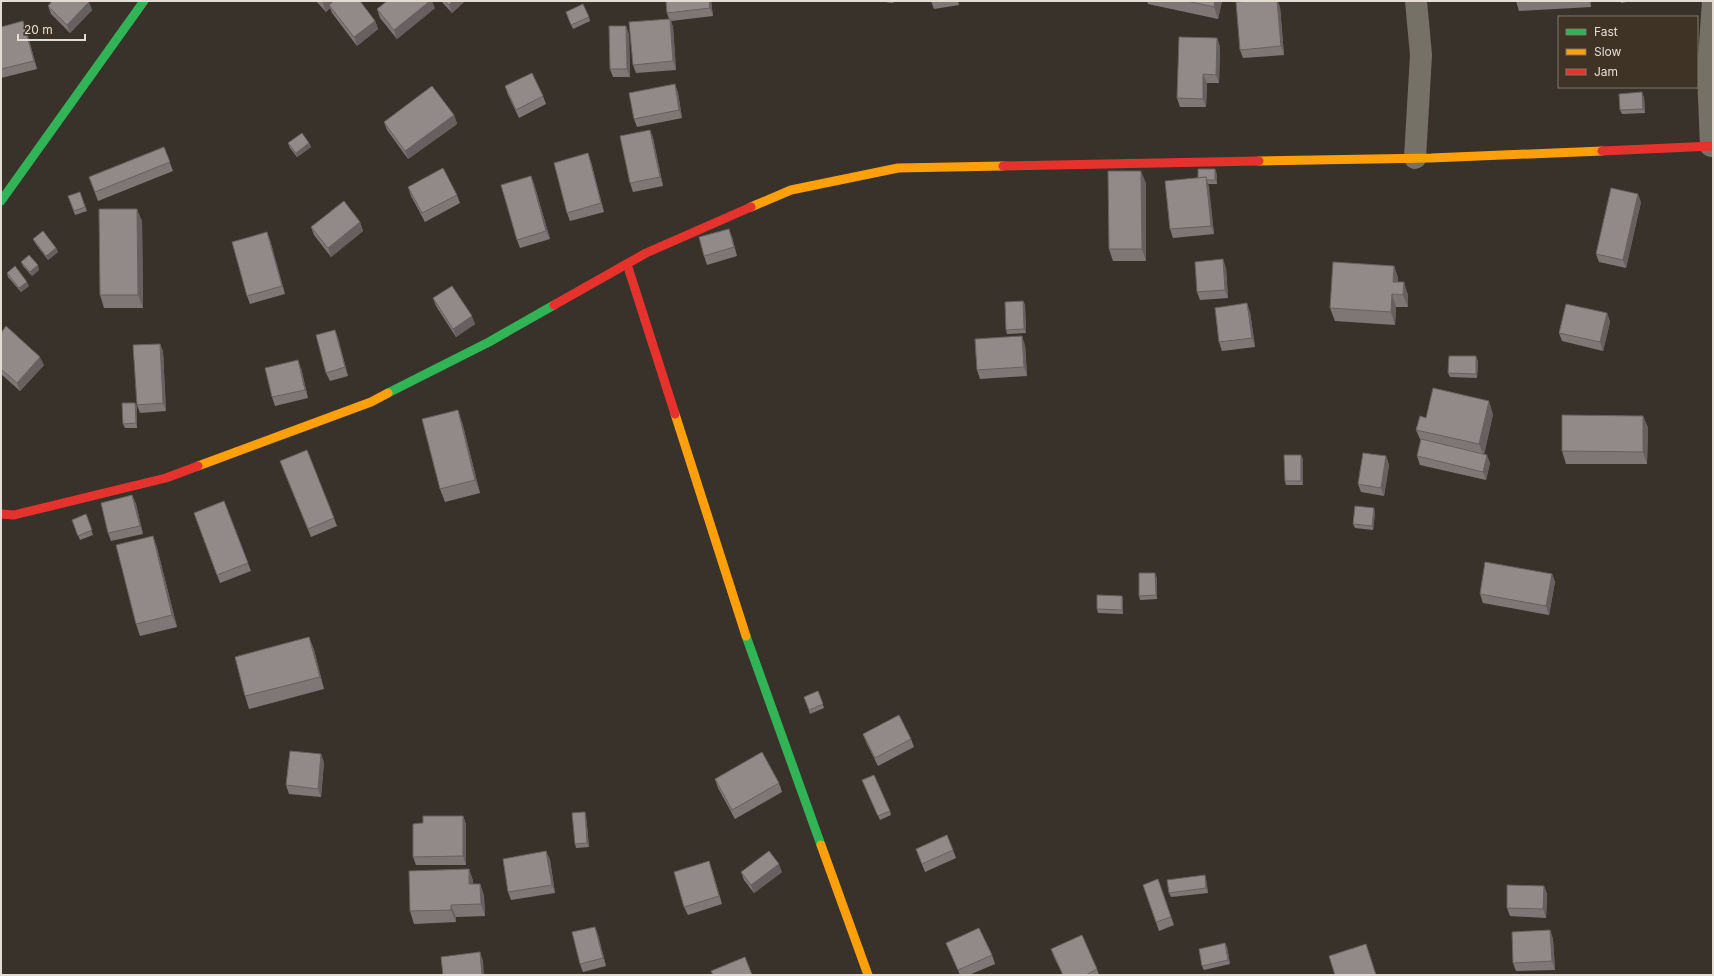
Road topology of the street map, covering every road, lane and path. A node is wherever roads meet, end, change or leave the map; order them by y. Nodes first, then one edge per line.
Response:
1 (144, 1) edge
2 (1416, 1) edge
3 (1713, 1) edge
4 (1712, 146) edge
5 (1415, 158) junction
6 (2, 196) edge
7 (627, 264) junction
8 (1, 514) edge
9 (868, 975) edge

1 - 6 street
2 - 5 street
3 - 4 street
4 - 5 street
5 - 7 street
7 - 8 street
7 - 9 street

